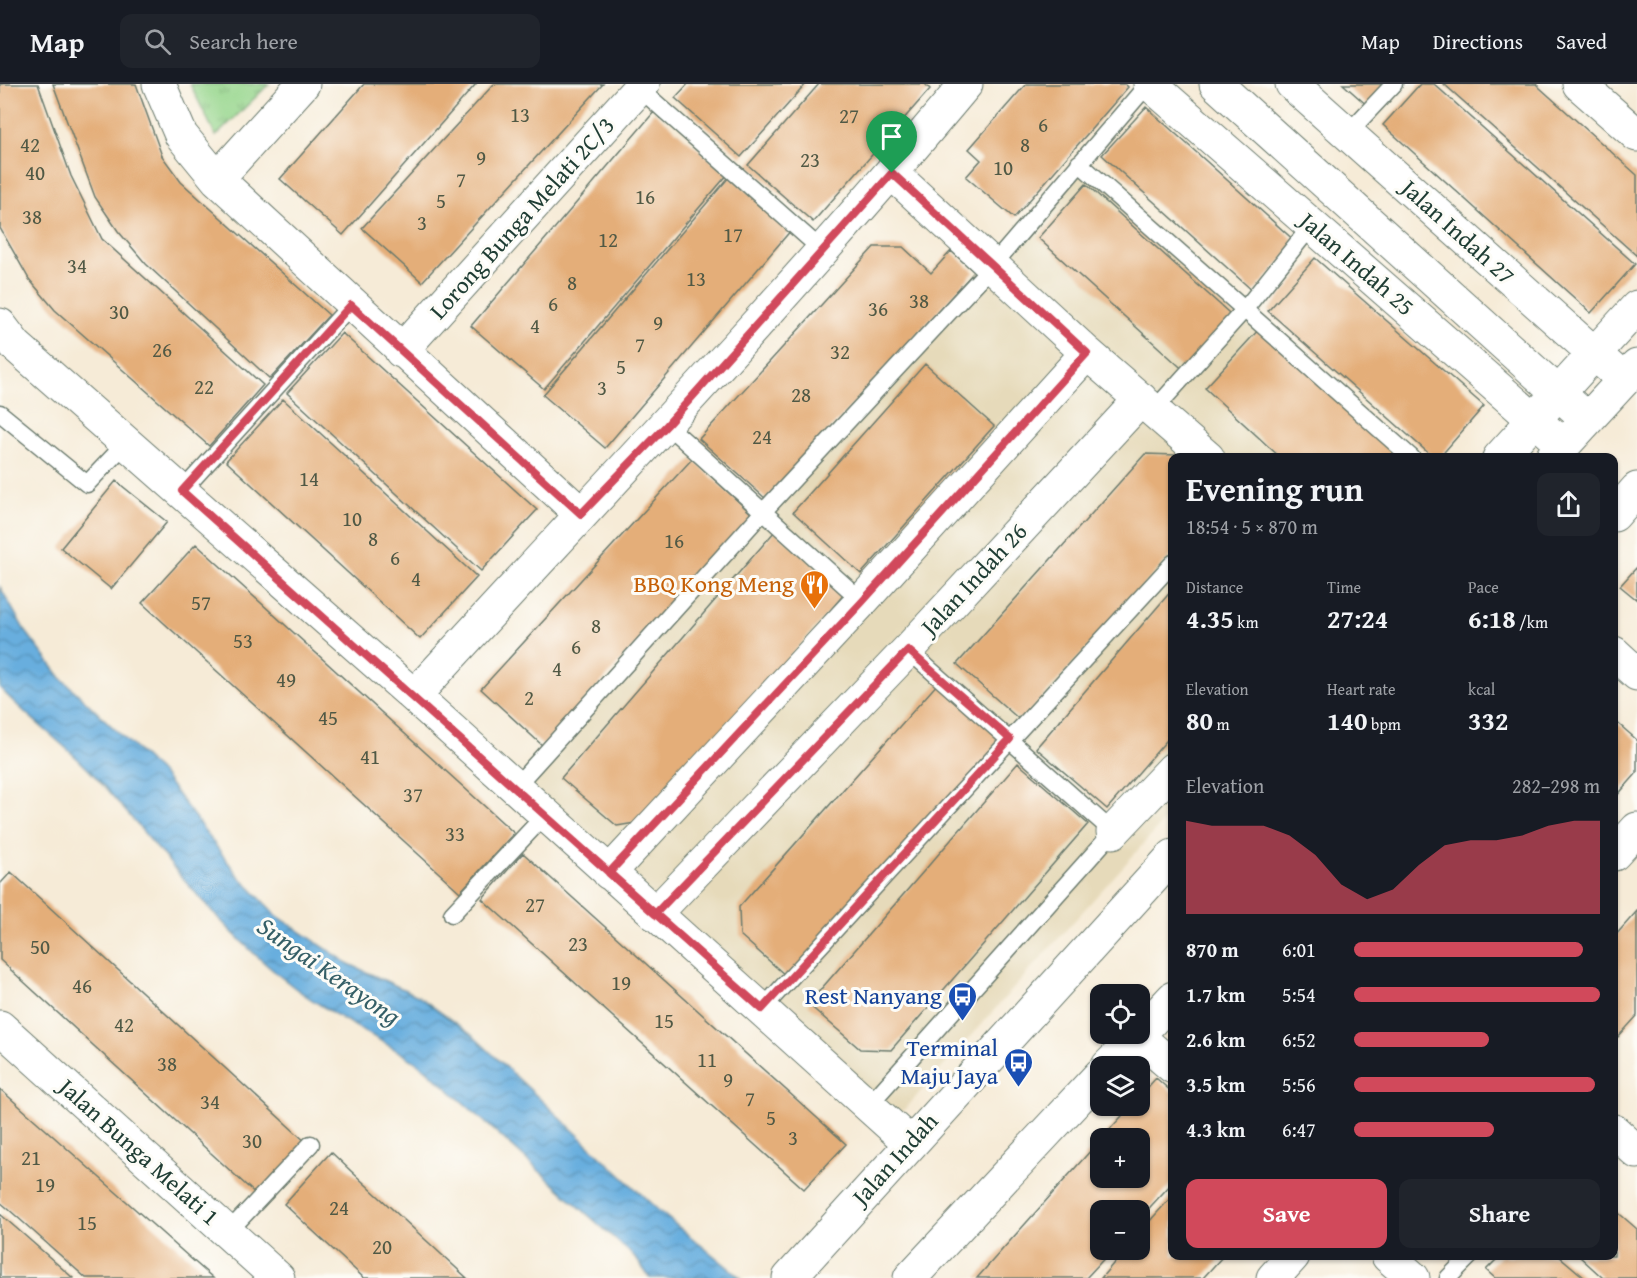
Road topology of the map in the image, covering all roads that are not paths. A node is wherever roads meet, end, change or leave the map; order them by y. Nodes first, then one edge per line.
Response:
1 (159, 84) edge
2 (303, 84) edge
3 (966, 84) edge
4 (1149, 84) edge
5 (1216, 84) edge
6 (1292, 84) edge
7 (1394, 84) edge
8 (1579, 84) edge
9 (641, 86) edge
10 (1347, 134) junction
11 (1637, 135) edge
12 (1079, 163) junction
13 (892, 173) junction
14 (217, 179) junction
15 (1312, 225) junction
16 (823, 251) junction
17 (993, 265) junction
18 (351, 305) junction
19 (1637, 306) edge
20 (1245, 309) junction
21 (0, 325) edge
22 (401, 351) junction
23 (1087, 353) junction
24 (1594, 353) junction
25 (1631, 373) edge
26 (1558, 392) junction
27 (1148, 404) junction
28 (0, 413) edge
29 (1534, 419) junction
30 (1587, 419) junction
31 (667, 425) junction
32 (127, 442) junction
33 (1557, 451) edge
34 (1202, 453) edge
35 (1406, 453) edge
36 (1503, 453) edge
37 (1637, 489) edge
38 (182, 491) junction
39 (1618, 510) edge
40 (762, 513) junction
41 (581, 514) junction
42 (1168, 568) edge
43 (862, 602) junction
44 (908, 650) junction
45 (1618, 657) edge
46 (1637, 674) edge
47 (414, 696) junction
48 (1010, 739) junction
49 (1168, 774) edge
50 (514, 787) junction
51 (545, 815) junction
52 (1637, 829) edge
53 (1113, 832) junction
54 (1618, 850) edge
55 (1168, 861) edge
56 (609, 873) junction
57 (452, 914) dead end
58 (655, 914) junction
59 (1168, 1003) edge
60 (762, 1009) junction
61 (1150, 1022) edge
62 (0, 1026) edge
63 (1129, 1044) edge
64 (1149, 1044) edge
65 (1118, 1056) edge
66 (1168, 1062) edge
67 (1090, 1086) edge
68 (869, 1105) junction
69 (1618, 1135) edge
70 (910, 1143) junction
71 (311, 1144) dead end
72 (1637, 1152) edge
73 (228, 1232) junction
74 (1289, 1260) edge
75 (1393, 1260) edge
76 (1466, 1260) edge
77 (278, 1278) edge
78 (789, 1278) edge
79 (910, 1278) edge
80 (1273, 1278) edge
81 (1413, 1278) edge
82 (1448, 1278) edge

1 - 14 street
2 - 14 street
3 - 13 street
4 - 12 lane
4 - 15 street, Jalan Indah 25
5 - 26 street, Jalan Indah 25
6 - 10 street, Jalan Indah 27
7 - 10 lane
8 - 11 street
9 - 16 lane
9 - 22 street, Lorong Bunga Melati 2C/3
10 - 24 street, Jalan Indah 27
12 - 17 lane
12 - 20 lane
13 - 16 street
13 - 17 street
14 - 18 street
15 - 20 lane
15 - 29 street, Jalan Indah 25
16 - 31 street
17 - 23 street
17 - 40 lane
18 - 22 street
18 - 38 lane
19 - 24 street
20 - 27 lane
20 - 35 lane
21 - 32 street
22 - 41 street
23 - 27 street
23 - 43 street
24 - 25 street, Jalan Indah 27
24 - 26 street
25 - 30 street
26 - 29 street
26 - 30 street, Jalan Indah 25
27 - 34 street
27 - 44 street, Jalan Indah 26
28 - 32 lane
29 - 33 street, Jalan Indah 25
29 - 36 street
30 - 33 street
31 - 40 lane
31 - 41 street
32 - 38 street
37 - 39 street
38 - 47 street
40 - 43 lane
40 - 50 lane
41 - 47 street
42 - 48 lane
43 - 56 street
44 - 48 lane
44 - 58 street, Jalan Indah 26
45 - 46 street
47 - 50 street
48 - 53 lane
48 - 60 lane
49 - 53 street
50 - 51 street
51 - 56 street
51 - 57 lane
52 - 54 street
53 - 68 lane
55 - 70 street, Jalan Indah
56 - 58 street
58 - 60 street
59 - 61 street
60 - 68 street
62 - 73 street, Jalan Bunga Melati 1
63 - 65 street
64 - 66 street
67 - 79 street
68 - 70 street
69 - 72 street
70 - 78 street, Jalan Indah
71 - 73 lane
73 - 77 street, Jalan Bunga Melati 1
74 - 80 street
75 - 81 street
76 - 82 lane

